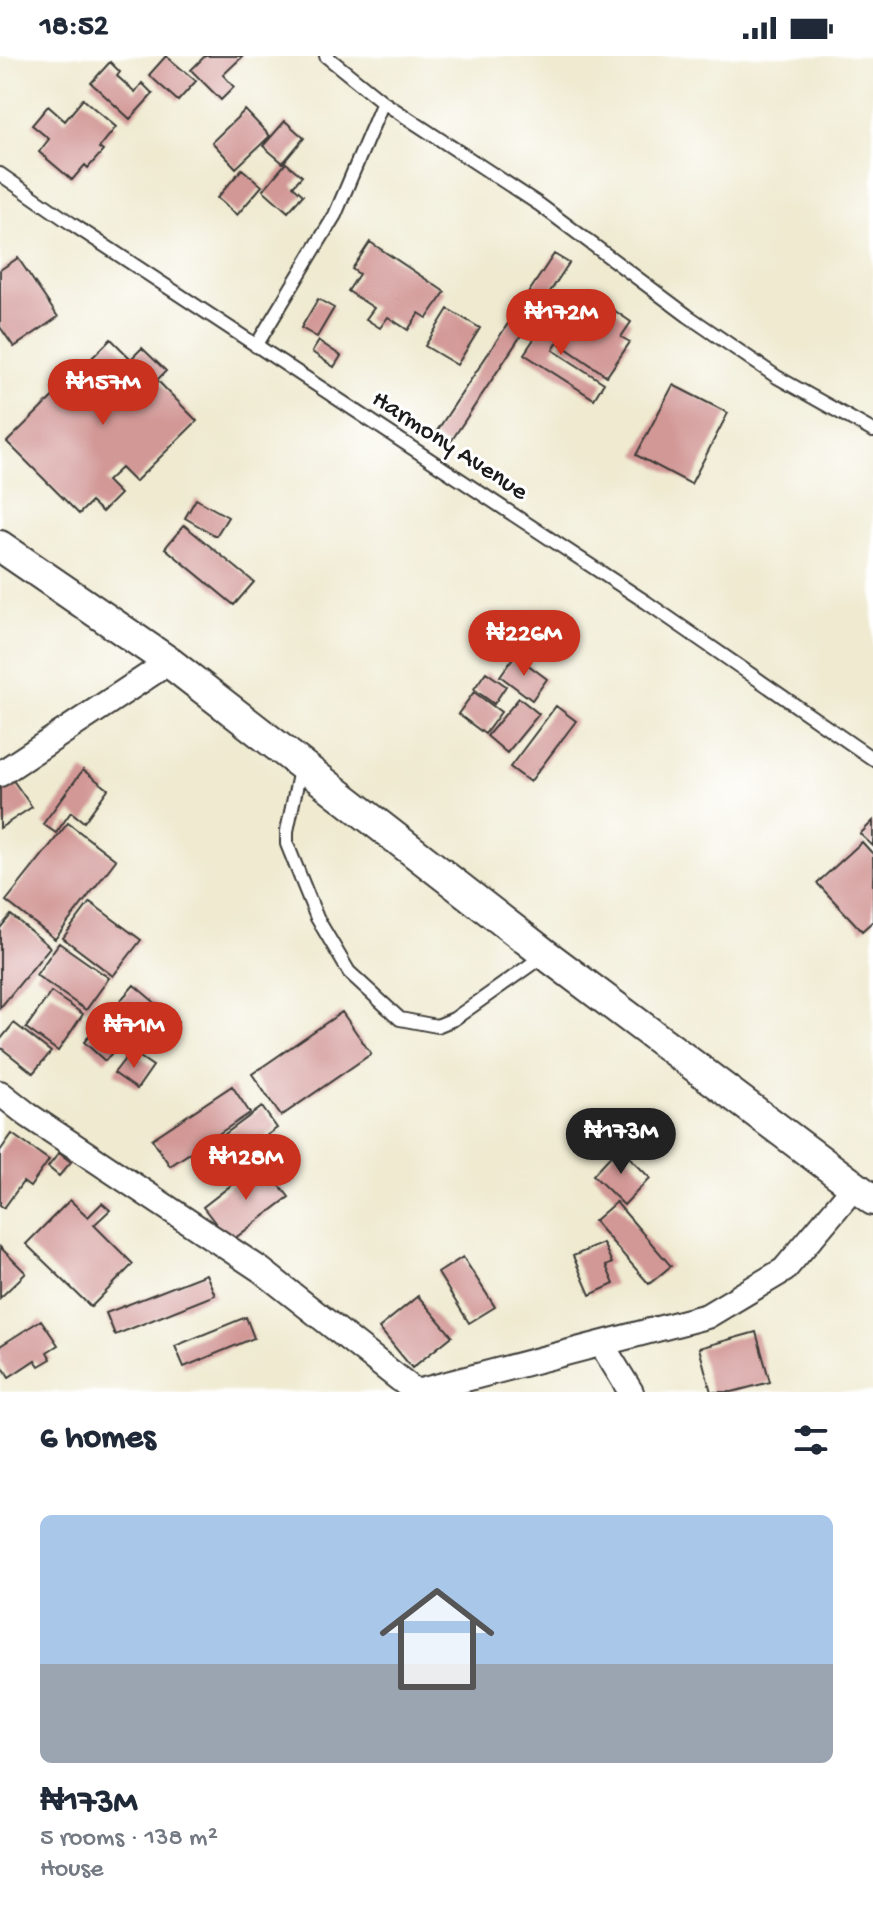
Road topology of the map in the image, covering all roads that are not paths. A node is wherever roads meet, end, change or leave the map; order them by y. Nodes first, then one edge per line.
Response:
1 (326, 56) edge
2 (383, 102) junction
3 (0, 174) edge
4 (256, 346) junction
5 (873, 431) edge
6 (0, 546) edge
7 (169, 662) junction
8 (873, 759) edge
9 (301, 764) junction
10 (0, 774) edge
11 (545, 954) junction
12 (0, 1093) edge
13 (864, 1193) edge
14 (602, 1345) junction
15 (631, 1392) edge

1 - 2 lane
2 - 4 lane
2 - 5 lane
3 - 4 lane, Harmony Avenue
4 - 8 lane, Harmony Avenue
6 - 7 street
7 - 9 street
7 - 10 street
9 - 11 street
9 - 11 lane
11 - 13 street
12 - 14 street
13 - 14 street
14 - 15 street

